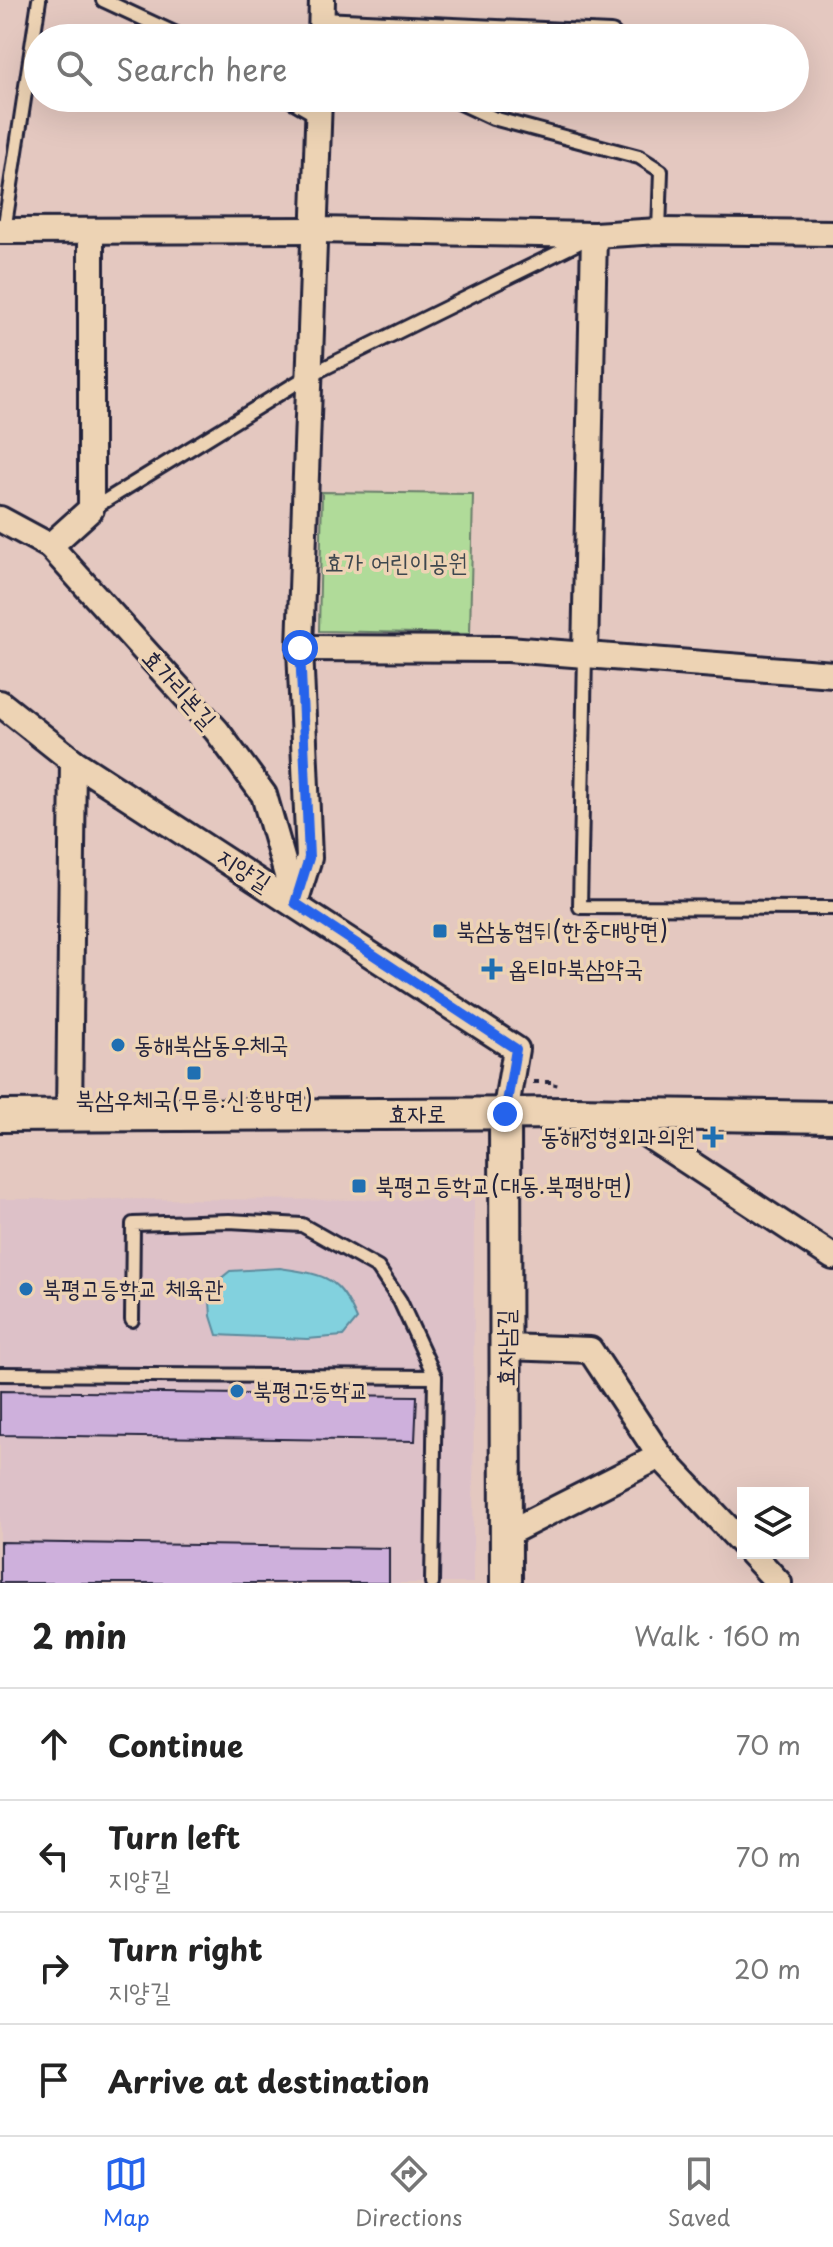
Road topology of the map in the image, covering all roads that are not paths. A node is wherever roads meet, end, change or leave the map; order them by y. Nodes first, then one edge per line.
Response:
1 (39, 0) edge
2 (103, 0) edge
3 (322, 0) edge
4 (35, 24) edge
5 (155, 24) edge
6 (321, 24) edge
7 (24, 94) edge
8 (319, 112) edge
9 (480, 112) edge
10 (315, 230) junction
11 (2, 231) edge
12 (659, 231) junction
13 (91, 233) junction
14 (833, 233) edge
15 (594, 235) junction
16 (308, 376) junction
17 (91, 509) junction
18 (0, 519) edge
19 (50, 546) junction
20 (300, 648) junction
21 (585, 655) junction
22 (833, 674) edge
23 (0, 703) edge
24 (73, 761) junction
25 (295, 903) junction
26 (833, 908) edge
27 (505, 1114) junction
28 (617, 1115) junction
29 (0, 1116) edge
30 (69, 1116) junction
31 (833, 1117) edge
32 (833, 1257) edge
33 (132, 1320) dead end
34 (506, 1347) junction
35 (0, 1374) edge
36 (435, 1377) junction
37 (660, 1456) junction
38 (506, 1534) junction
39 (737, 1538) edge
40 (757, 1559) edge
41 (432, 1583) edge
42 (506, 1583) edge
43 (779, 1583) edge

1 - 4 lane
2 - 5 lane
3 - 6 street
7 - 11 lane
8 - 10 street
9 - 12 lane
10 - 13 street
10 - 15 street
10 - 16 street
11 - 13 street
12 - 14 street
12 - 15 street
13 - 17 street
15 - 16 lane
15 - 21 street
16 - 17 lane
16 - 20 street
17 - 19 street
18 - 19 street, 효가리본길
19 - 25 street, 효가리본길
20 - 21 street
20 - 25 street
21 - 22 street
21 - 26 lane
23 - 24 street, 지양길
24 - 25 street, 지양길
24 - 30 street
25 - 27 street, 지양길
27 - 28 street, 효자로
27 - 30 street, 효자로
27 - 34 street, 효자남길
28 - 31 street, 효자로
28 - 32 street
29 - 30 street, 효자로
33 - 36 lane
34 - 37 street
34 - 38 street, 효자남길
35 - 36 lane
36 - 41 lane
37 - 38 street
37 - 39 street
38 - 42 street, 효자남길
40 - 43 street

